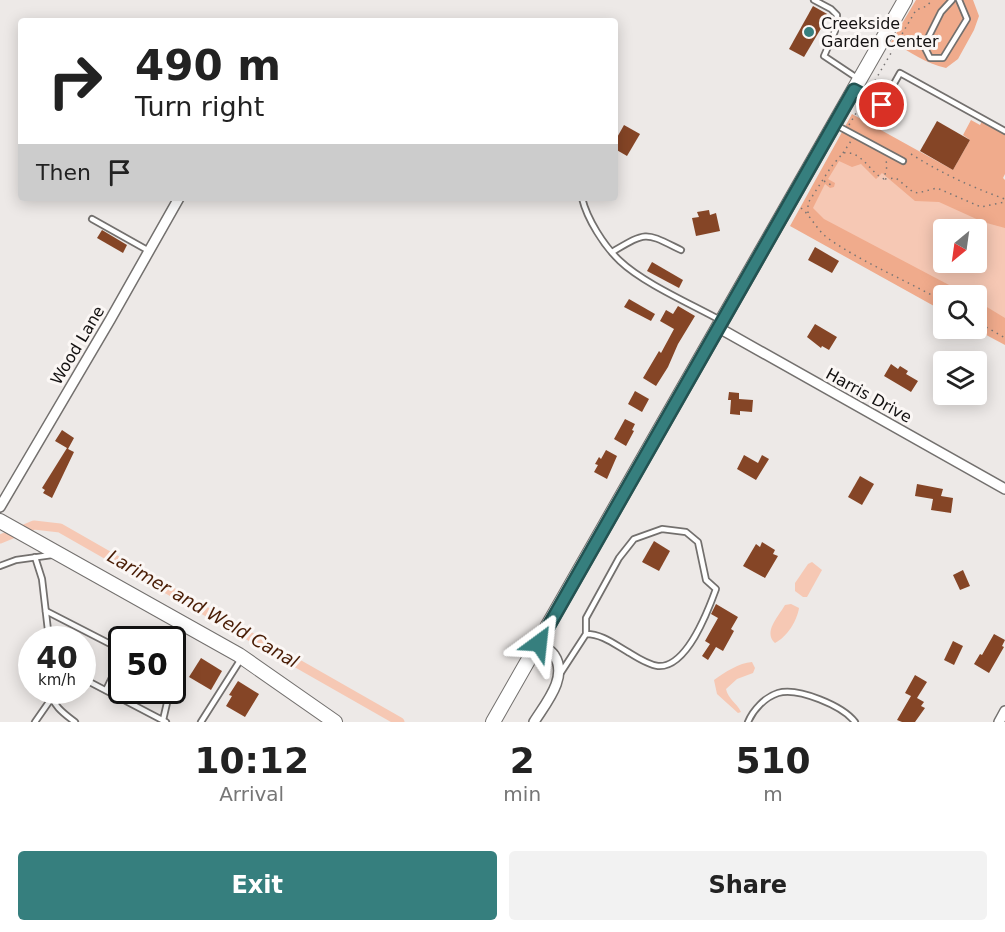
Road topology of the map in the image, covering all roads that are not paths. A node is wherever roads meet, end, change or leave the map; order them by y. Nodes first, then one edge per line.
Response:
1 (814, 0) edge
2 (905, 0) edge
3 (952, 0) edge
4 (959, 0) edge
5 (860, 88) junction
6 (840, 127) junction
7 (1005, 131) edge
8 (903, 161) dead end
9 (177, 201) edge
10 (583, 201) edge
11 (92, 219) dead end
12 (681, 250) dead end
13 (149, 251) junction
14 (612, 252) junction
15 (720, 324) junction
16 (1005, 489) edge
17 (0, 507) edge
18 (0, 521) edge
19 (58, 554) junction
20 (35, 557) junction
21 (0, 566) edge
22 (46, 610) junction
23 (48, 626) edge
24 (586, 634) junction
25 (108, 643) edge
26 (539, 643) junction
27 (242, 657) junction
28 (558, 676) junction
29 (96, 685) edge
30 (108, 686) edge
31 (106, 690) junction
32 (48, 704) edge
33 (55, 704) edge
34 (167, 704) edge
35 (1005, 711) edge
36 (164, 721) edge
37 (35, 722) edge
38 (75, 722) edge
39 (201, 722) edge
40 (335, 722) edge
41 (493, 722) edge
42 (534, 722) edge
43 (748, 722) edge
44 (855, 722) edge
45 (999, 722) edge

1 - 5 lane
2 - 5 main road
3 - 4 lane
5 - 6 main road
5 - 7 lane
6 - 8 lane
6 - 15 main road
9 - 13 street, Wood Lane
10 - 14 lane
11 - 13 lane
12 - 14 lane
13 - 17 street, Wood Lane
14 - 15 lane
15 - 16 street, Harris Drive
15 - 26 main road
18 - 19 main road
19 - 20 lane
19 - 27 main road
20 - 21 lane
20 - 22 lane
22 - 23 lane
22 - 25 lane
24 - 24 lane
24 - 28 lane
26 - 28 street
26 - 41 main road
27 - 39 lane
27 - 40 main road
28 - 42 street
29 - 31 lane
30 - 31 lane
31 - 36 lane
32 - 37 lane
33 - 38 lane
34 - 36 lane
35 - 45 street
43 - 44 lane

